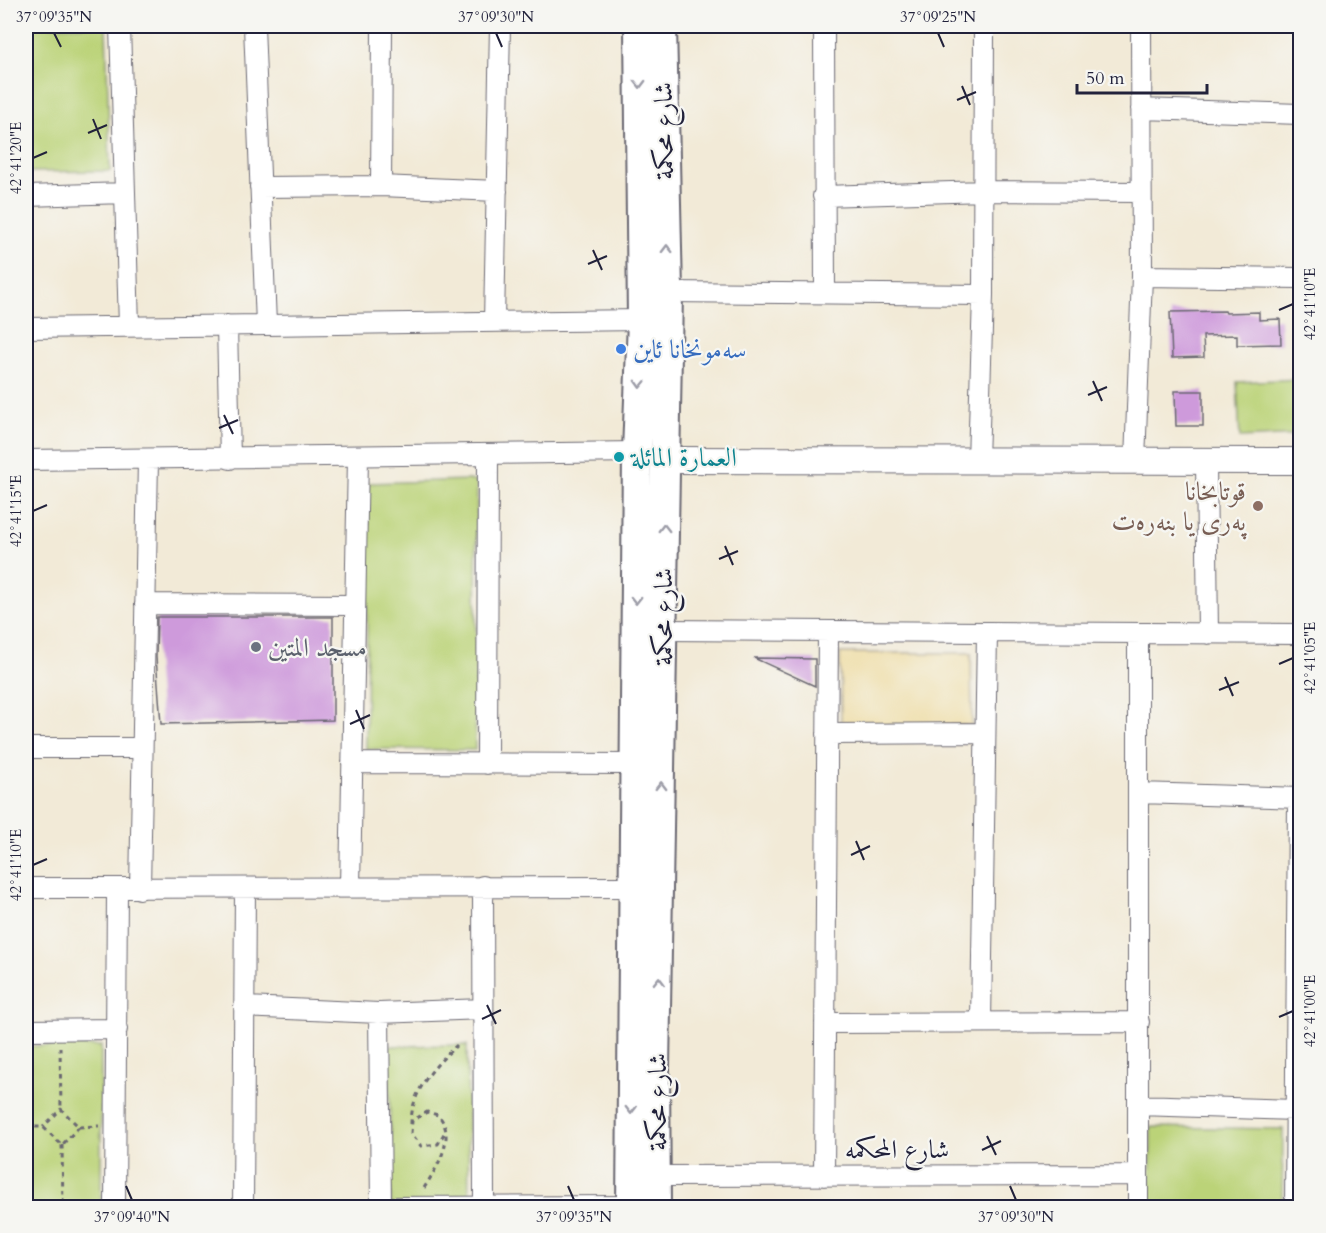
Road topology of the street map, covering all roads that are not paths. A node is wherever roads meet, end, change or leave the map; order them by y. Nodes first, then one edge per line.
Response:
1 (120, 26) edge
2 (254, 26) edge
3 (382, 26) edge
4 (500, 26) edge
5 (639, 26) edge
6 (662, 26) edge
7 (824, 26) edge
8 (984, 26) edge
9 (1141, 26) edge
10 (1141, 109) junction
11 (1300, 114) edge
12 (381, 186) junction
13 (260, 187) junction
14 (497, 191) junction
15 (984, 192) junction
16 (1141, 192) junction
17 (125, 193) junction
18 (26, 196) edge
19 (823, 196) junction
20 (1142, 276) junction
21 (1300, 278) edge
22 (668, 292) junction
23 (825, 292) junction
24 (983, 295) junction
25 (642, 320) junction
26 (494, 322) junction
27 (266, 324) junction
28 (227, 325) junction
29 (129, 327) junction
30 (26, 328) edge
31 (637, 452) junction
32 (488, 454) junction
33 (358, 457) junction
34 (230, 459) junction
35 (26, 460) edge
36 (148, 460) junction
37 (664, 460) junction
38 (978, 461) junction
39 (1135, 461) junction
40 (1206, 461) junction
41 (1300, 461) edge
42 (145, 604) junction
43 (355, 605) junction
44 (663, 630) junction
45 (828, 631) junction
46 (987, 632) junction
47 (1138, 633) junction
48 (1208, 634) junction
49 (1300, 634) edge
50 (986, 733) junction
51 (827, 734) junction
52 (26, 748) edge
53 (142, 748) junction
54 (352, 763) junction
55 (487, 764) junction
56 (635, 764) junction
57 (1139, 793) junction
58 (1299, 798) edge
59 (483, 886) junction
60 (350, 887) junction
61 (634, 887) junction
62 (26, 888) edge
63 (245, 888) junction
64 (117, 889) junction
65 (140, 889) junction
66 (244, 1007) junction
67 (483, 1010) junction
68 (1298, 1012) edge
69 (379, 1013) junction
70 (645, 1020) junction
71 (981, 1022) junction
72 (1139, 1022) junction
73 (825, 1023) junction
74 (117, 1029) junction
75 (26, 1030) edge
76 (644, 1068) junction
77 (1139, 1105) junction
78 (1296, 1110) junction
79 (1138, 1174) junction
80 (657, 1176) junction
81 (824, 1176) junction
82 (484, 1205) junction
83 (381, 1207) edge
84 (640, 1207) edge
85 (115, 1208) edge
86 (243, 1208) edge
87 (1138, 1208) edge
88 (1295, 1208) edge

1 - 17 street
2 - 13 street
3 - 12 street
4 - 14 street
5 -> 25 main road, شارع محكمة
22 -> 6 main road, شارع محكمة
7 - 19 street
8 - 15 street
9 - 10 street
10 - 11 street
10 - 16 street
12 - 13 street
12 - 14 street
13 - 27 street
14 - 26 street
15 - 16 street
15 - 19 street
15 - 24 street
16 - 20 street
17 - 18 street
17 - 29 street
19 - 23 street
20 - 21 street
20 - 39 street
22 - 23 street
22 - 37 main road, شارع محكمة
23 - 24 street
24 - 38 street
25 - 26 street
25 -> 31 main road, شارع محكمة
26 - 27 street
27 - 28 street
28 - 29 street
28 - 34 street
29 - 30 street
31 - 32 street
31 -> 56 main road, شارع محكمة
32 - 33 street
32 - 55 street
33 - 34 street
33 - 43 street
34 - 36 street
35 - 36 street
36 - 42 street
37 - 38 street
44 -> 37 main road, شارع محكمة
38 - 39 street
39 - 40 street
40 - 41 street
40 - 48 street
42 - 43 street
42 - 53 street
43 - 54 street
44 - 45 street
70 -> 44 main road, شارع محكمة
45 - 46 street
45 - 51 street
46 - 47 street
46 - 50 street
47 - 48 street
47 - 57 street
48 - 49 street
50 - 51 street
50 - 71 street
51 - 73 street
52 - 53 street
53 - 65 street
54 - 55 street
54 - 60 street
55 - 56 street
56 - 61 main road, شارع محكمة
57 - 58 street
57 - 72 street
58 - 68 street
59 - 60 street
59 - 61 street
59 - 67 street
60 - 63 street
61 - 70 main road, شارع محكمة
62 - 64 street
63 - 65 street
63 - 66 street
64 - 65 street
64 - 74 street
66 - 69 street
66 - 86 street
67 - 69 street
67 - 82 street
68 - 78 street
69 - 83 street
70 - 76 main road, شارع محكمة
71 - 72 street
71 - 73 street
72 - 77 street
73 - 81 street
74 - 75 street
74 - 85 street
76 - 80 main road, شارع محكمة
76 -> 84 main road, شارع محكمة
77 - 78 street
77 - 79 street
78 - 88 street
79 - 81 street, شارع المحكمه
79 - 87 street
80 - 81 street, شارع المحكمه
80 - 84 main road, شارع محكمة
82 - 83 street
82 - 84 street

